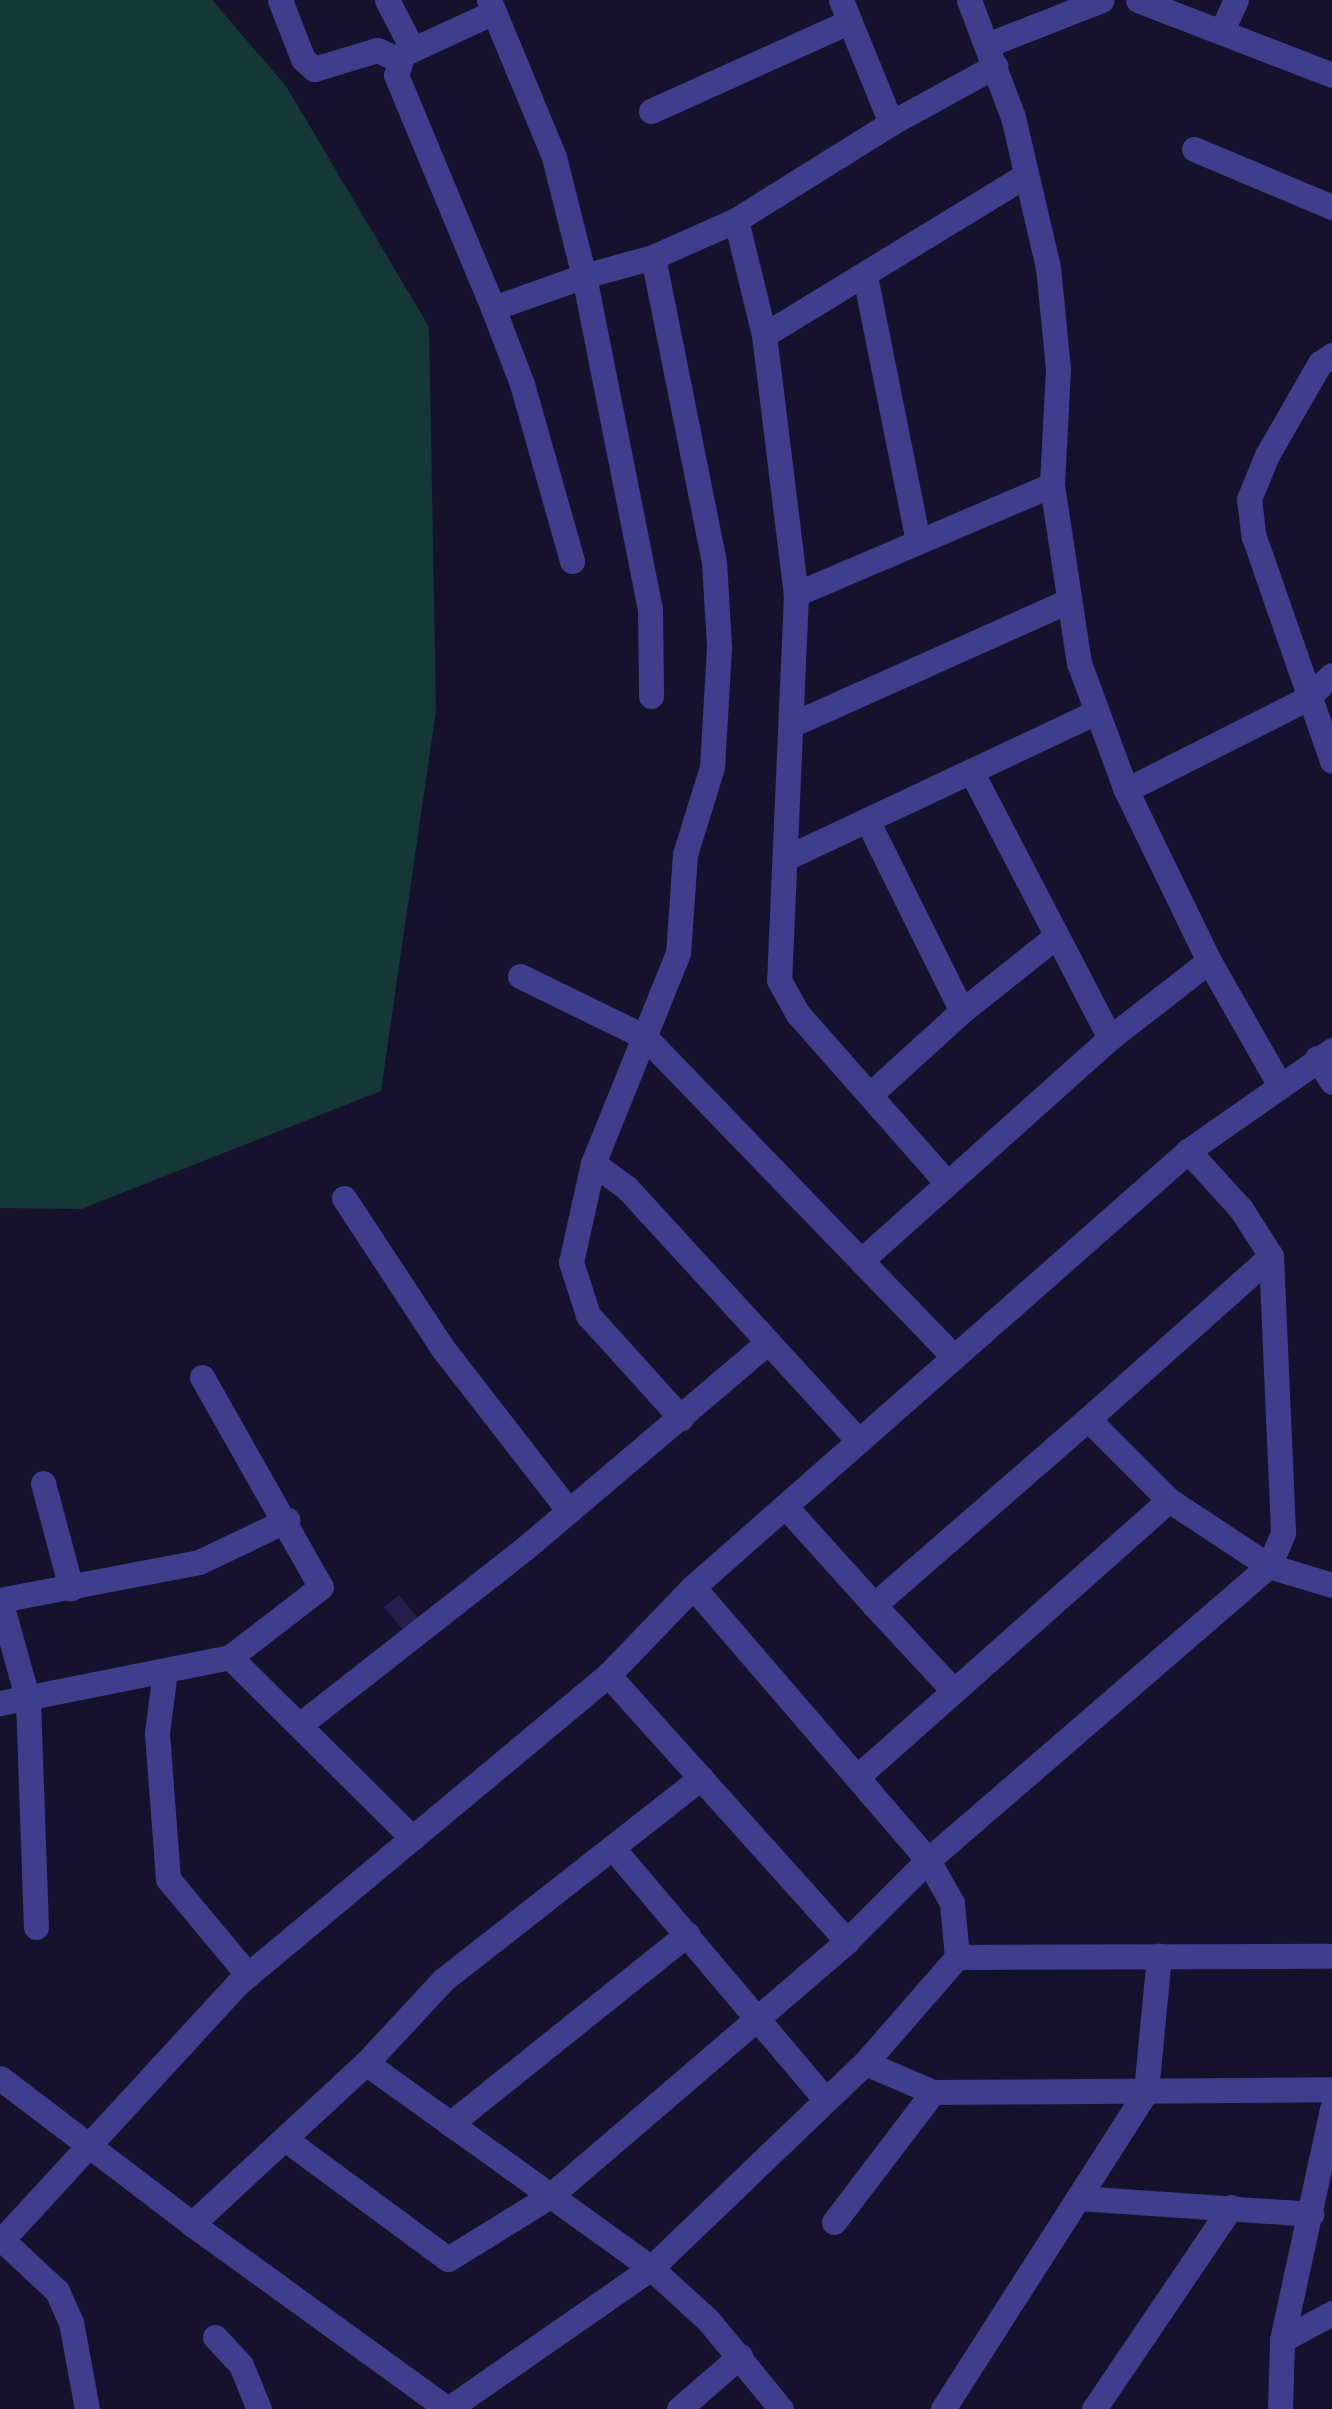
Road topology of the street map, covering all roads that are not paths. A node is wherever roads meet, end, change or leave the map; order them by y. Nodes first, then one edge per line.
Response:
1 (280, 0) edge
2 (388, 0) edge
3 (969, 0) edge
4 (1138, 0) edge
5 (1236, 0) edge
6 (1098, 3) edge
7 (492, 6) edge
8 (845, 10) edge
9 (1221, 32) junction
10 (404, 54) junction
11 (991, 56) junction
12 (1332, 75) edge
13 (651, 111) dead end
14 (891, 123) junction
15 (1194, 150) dead end
16 (1026, 176) junction
17 (1332, 207) edge
18 (736, 220) junction
19 (653, 257) junction
20 (584, 276) junction
21 (865, 276) junction
22 (493, 308) junction
23 (764, 335) junction
24 (1332, 355) edge
25 (1052, 485) junction
26 (917, 537) junction
27 (572, 561) dead end
28 (796, 594) junction
29 (1066, 602) junction
30 (1332, 675) edge
31 (650, 696) dead end
32 (1306, 699) junction
33 (1094, 713) junction
34 (793, 724) junction
35 (1332, 760) edge
36 (971, 771) junction
37 (1126, 790) junction
38 (867, 820) junction
39 (786, 858) junction
40 (1056, 937) junction
41 (1209, 960) junction
42 (520, 976) dead end
43 (962, 1011) junction
44 (645, 1038) junction
45 (1110, 1038) junction
46 (1324, 1054) edge
47 (1278, 1082) junction
48 (1332, 1082) edge
49 (872, 1093) junction
50 (1188, 1151) junction
51 (593, 1163) junction
52 (947, 1183) junction
53 (344, 1198) dead end
54 (1271, 1256) junction
55 (864, 1258) junction
56 (768, 1342) junction
57 (951, 1354) junction
58 (202, 1378) dead end
59 (681, 1418) junction
60 (1088, 1419) junction
61 (859, 1441) junction
62 (44, 1483) dead end
63 (1169, 1500) junction
64 (785, 1506) junction
65 (570, 1511) junction
66 (287, 1520) junction
67 (1270, 1566) junction
68 (1332, 1585) edge
69 (693, 1587) junction
70 (70, 1588) junction
71 (0, 1600) edge
72 (874, 1605) junction
73 (230, 1657) junction
74 (165, 1671) junction
75 (608, 1674) junction
76 (954, 1691) junction
77 (28, 1700) junction
78 (0, 1703) edge
79 (302, 1723) junction
80 (858, 1777) junction
81 (701, 1778) junction
82 (412, 1838) junction
83 (612, 1847) junction
84 (928, 1860) junction
85 (36, 1927) dead end
86 (687, 1934) junction
87 (847, 1940) junction
88 (1159, 1956) junction
89 (1332, 1956) edge
90 (957, 1957) junction
91 (248, 1975) junction
92 (758, 2018) junction
93 (366, 2063) junction
94 (865, 2063) junction
95 (0, 2078) edge
96 (1332, 2089) edge
97 (1146, 2091) junction
98 (933, 2092) junction
99 (824, 2098) junction
100 (1332, 2108) edge
101 (450, 2124) junction
102 (284, 2139) junction
103 (88, 2146) junction
104 (550, 2196) junction
105 (1078, 2198) junction
106 (1231, 2207) junction
107 (1311, 2214) junction
108 (834, 2222) dead end
109 (192, 2224) junction
110 (1, 2240) edge
111 (652, 2268) junction
112 (1332, 2314) edge
113 (215, 2337) dead end
114 (1282, 2340) junction
115 (740, 2356) junction
116 (452, 2408) edge
117 (88, 2409) edge
118 (259, 2409) edge
119 (679, 2409) edge
120 (781, 2409) edge
121 (943, 2409) edge
122 (1094, 2409) edge
123 (1280, 2409) edge

1 - 10 street
2 - 10 street
3 - 11 street
4 - 9 street
5 - 9 street
6 - 11 street
7 - 10 street
7 - 20 street
8 - 13 street
8 - 14 street
9 - 12 street
10 - 22 street
11 - 14 street
11 - 16 street
14 - 18 street
15 - 17 street
16 - 21 street
16 - 25 street
18 - 19 street
18 - 23 street
19 - 20 street
19 - 44 street
20 - 22 street
20 - 31 street
21 - 23 street
21 - 26 street
22 - 27 street
23 - 28 street
24 - 32 street
25 - 26 street
25 - 29 street
26 - 28 street
28 - 34 street
29 - 33 street
29 - 34 street
30 - 32 street
32 - 35 street
32 - 37 street
33 - 36 street
33 - 37 street
34 - 39 street
36 - 38 street
36 - 40 street
37 - 41 street
38 - 39 street
38 - 43 street
39 - 49 street
40 - 43 street
40 - 45 street
41 - 45 street
41 - 47 street
42 - 44 street
43 - 49 street
44 - 51 street
44 - 55 street
45 - 52 street
46 - 47 street
46 - 48 street
47 - 50 street
49 - 52 street
50 - 54 street
50 - 57 street
51 - 56 street
51 - 59 street
52 - 55 street
53 - 65 street
54 - 60 street
54 - 67 street
55 - 57 street
56 - 59 street
56 - 61 street
57 - 61 street
58 - 66 street
59 - 65 street
60 - 63 street
60 - 72 street
61 - 64 street
62 - 70 street
63 - 67 street
63 - 76 street
64 - 69 street
64 - 72 street
65 - 79 street
66 - 70 street
66 - 73 street
67 - 68 street
67 - 84 street
69 - 75 street
69 - 80 street
70 - 71 street
71 - 77 street
72 - 76 street
73 - 74 street
73 - 79 street
74 - 77 street
74 - 91 street
75 - 81 street
75 - 82 street
76 - 80 street
77 - 78 street
77 - 85 street
79 - 82 street
80 - 84 street
81 - 83 street
81 - 87 street
82 - 91 street
83 - 86 street
83 - 93 street
84 - 87 street
84 - 90 street
86 - 92 street
86 - 101 street
87 - 92 street
88 - 89 street
88 - 90 street
88 - 97 street
90 - 94 street
91 - 103 street
92 - 99 street
92 - 104 street
93 - 101 street
93 - 102 street
94 - 98 street
94 - 99 street
95 - 103 street
96 - 97 street
97 - 98 street
97 - 105 street
98 - 108 street
99 - 111 street
100 - 107 street
101 - 104 street
102 - 104 street
102 - 109 street
103 - 109 street
103 - 110 street
104 - 111 street
105 - 106 street
105 - 121 street
106 - 107 street
106 - 122 street
107 - 114 street
109 - 116 street
110 - 117 street
111 - 115 street
111 - 116 street
112 - 114 street
113 - 118 street
114 - 123 street
115 - 119 street
115 - 120 street

